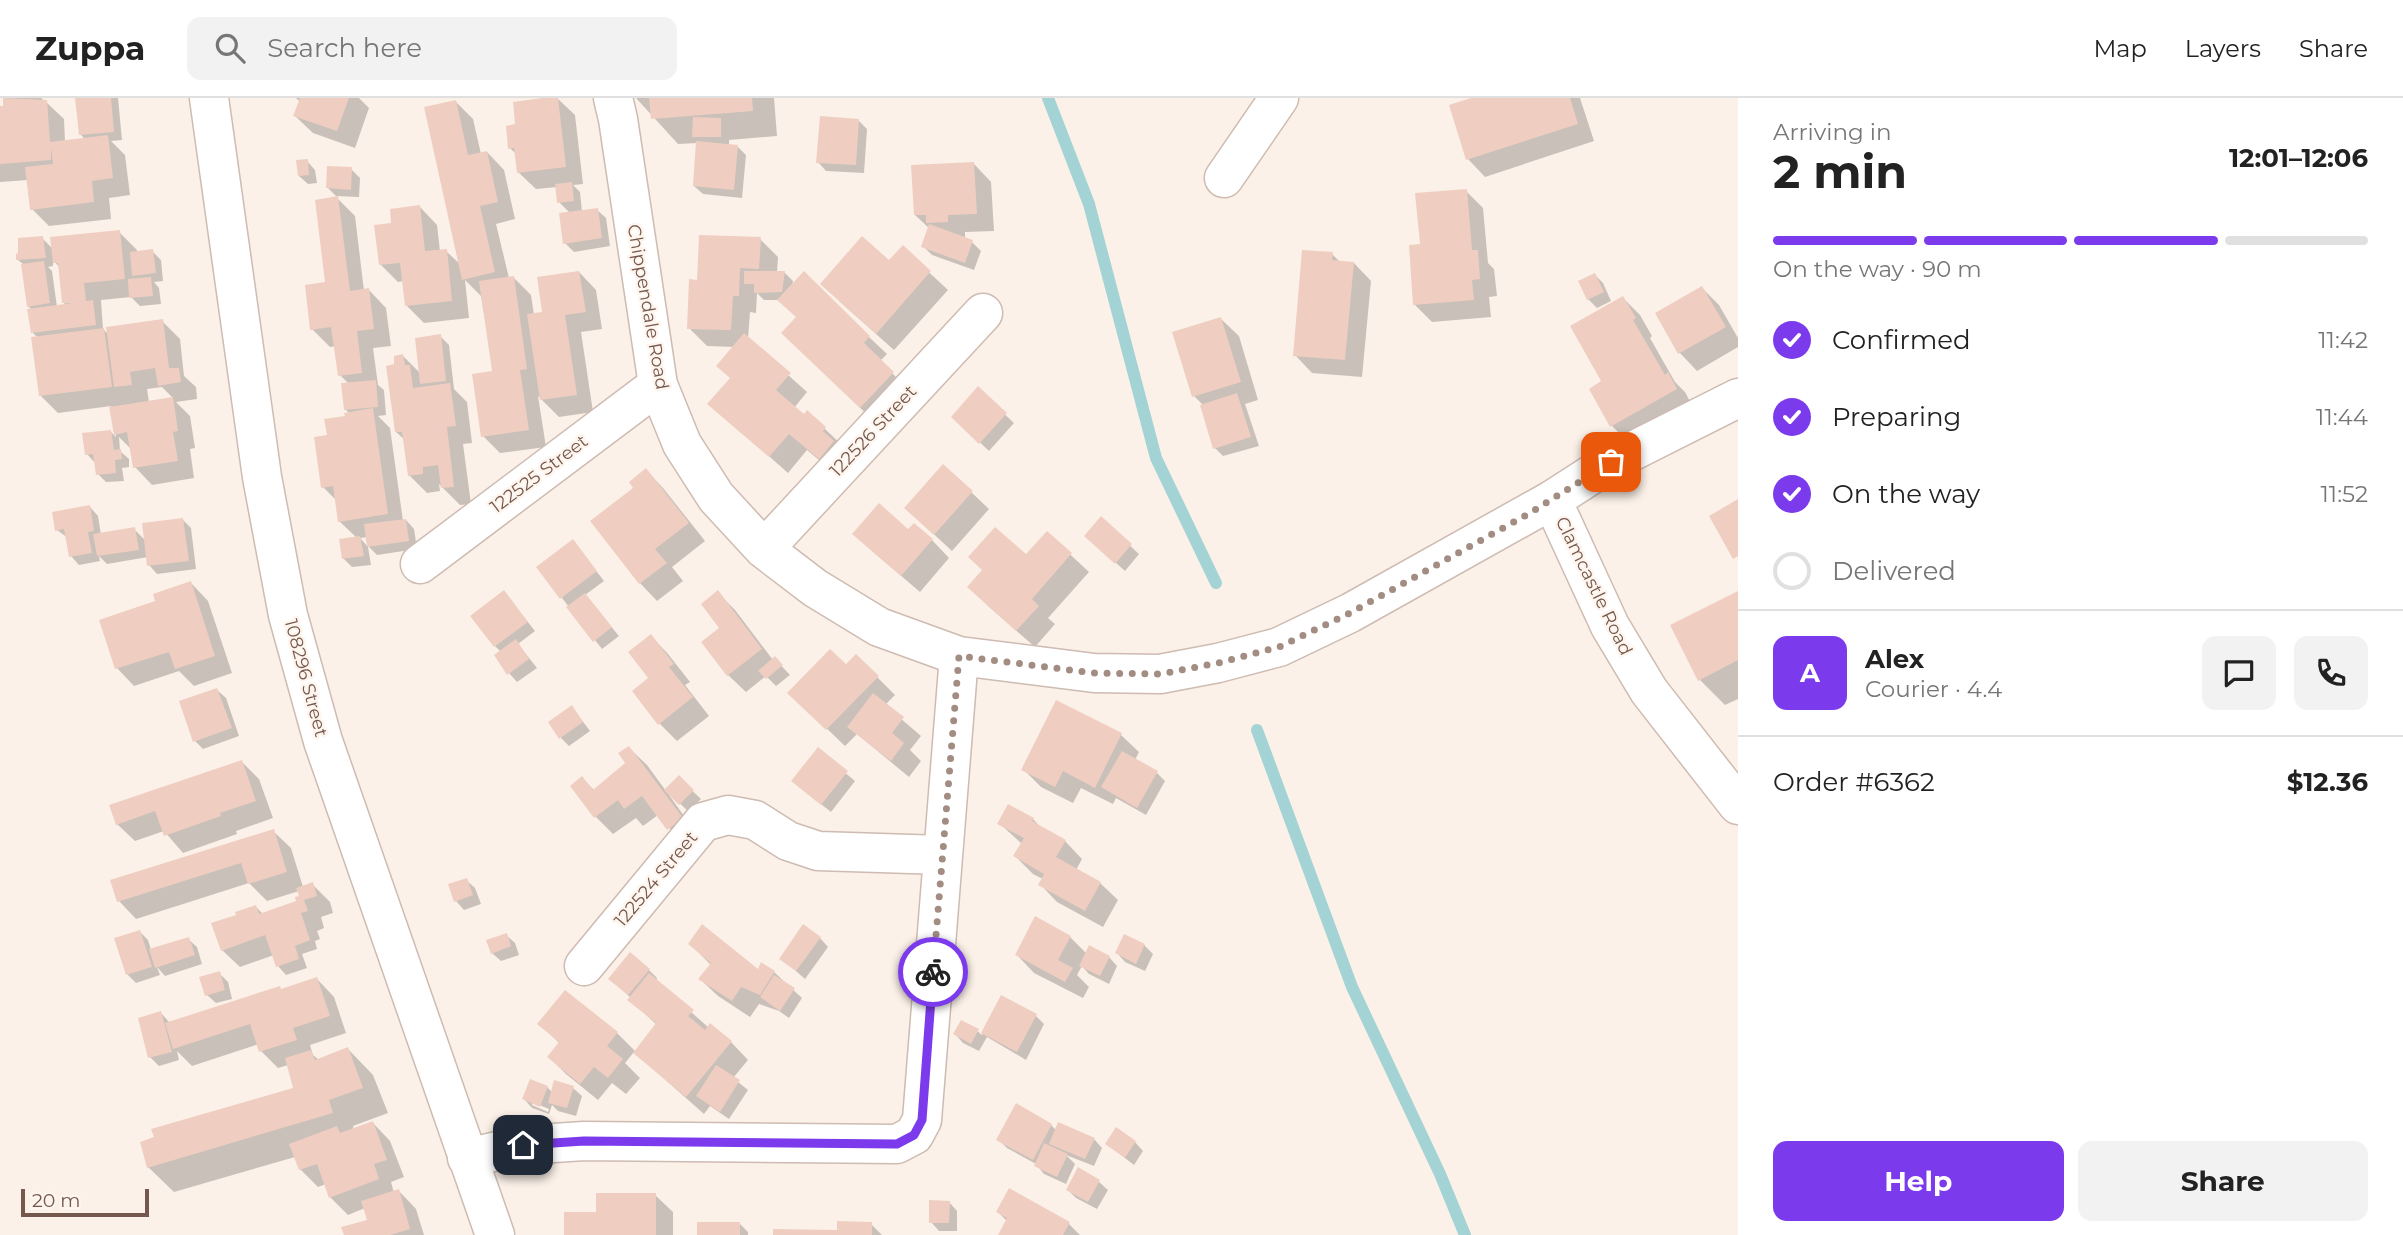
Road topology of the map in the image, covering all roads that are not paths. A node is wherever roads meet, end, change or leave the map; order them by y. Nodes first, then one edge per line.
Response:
1 (209, 98) edge
2 (613, 98) edge
3 (1279, 98) edge
4 (1224, 178) dead end
5 (983, 313) dead end
6 (658, 384) junction
7 (1738, 398) edge
8 (1552, 500) junction
9 (764, 549) junction
10 (420, 564) dead end
11 (959, 656) junction
12 (1738, 805) edge
13 (942, 855) junction
14 (584, 966) dead end
15 (467, 1158) junction
16 (495, 1235) edge

1 - 15 street, 108296 Street
2 - 6 street, Chippendale Road
3 - 4 street
5 - 9 street, 122526 Street
6 - 9 street, Chippendale Road
6 - 10 street, 122525 Street
7 - 8 street, Chippendale Road
8 - 11 street, Chippendale Road
8 - 12 street, Clamcastle Road
9 - 11 street, Chippendale Road
11 - 13 street
13 - 14 street, 122524 Street
13 - 15 street
15 - 16 street, 108296 Street

